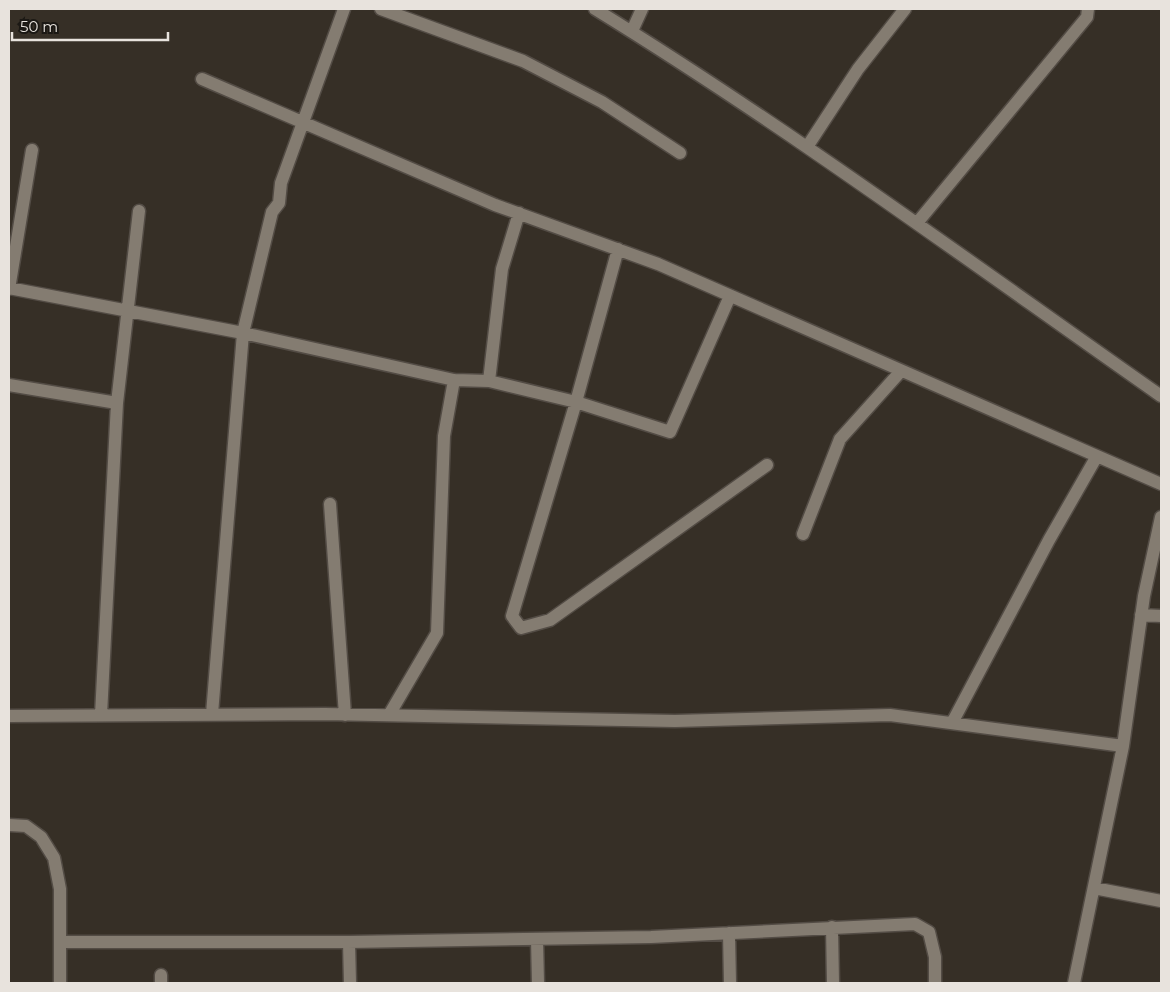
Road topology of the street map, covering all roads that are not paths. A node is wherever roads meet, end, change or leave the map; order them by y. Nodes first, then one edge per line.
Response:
1 (344, 9) edge
2 (381, 9) edge
3 (595, 9) edge
4 (642, 9) edge
5 (905, 9) edge
6 (1088, 9) edge
7 (632, 31) junction
8 (202, 79) dead end
9 (302, 123) junction
10 (807, 147) junction
11 (32, 150) dead end
12 (680, 153) dead end
13 (139, 211) dead end
14 (519, 214) junction
15 (917, 223) junction
16 (618, 250) junction
17 (9, 288) edge
18 (730, 296) junction
19 (127, 311) junction
20 (243, 333) junction
21 (901, 371) junction
22 (454, 380) junction
23 (489, 381) junction
24 (9, 385) edge
25 (1161, 396) edge
26 (576, 402) junction
27 (117, 403) junction
28 (1096, 456) junction
29 (767, 465) dead end
30 (1161, 484) edge
31 (330, 504) dead end
32 (1161, 517) edge
33 (803, 534) dead end
34 (1141, 615) junction
35 (1161, 616) edge
36 (212, 714) junction
37 (101, 715) junction
38 (345, 715) junction
39 (389, 715) junction
40 (9, 716) edge
41 (952, 724) junction
42 (1123, 746) junction
43 (9, 825) edge
44 (1094, 888) junction
45 (1161, 901) edge
46 (832, 927) junction
47 (729, 933) junction
48 (537, 939) junction
49 (60, 942) junction
50 (349, 942) junction
51 (60, 983) edge
52 (350, 983) edge
53 (538, 983) edge
54 (730, 983) edge
55 (833, 983) edge
56 (935, 983) edge
57 (1074, 983) edge

1 - 9 street
2 - 12 street
3 - 7 street
4 - 7 street
5 - 10 street
6 - 15 street
7 - 10 street
8 - 9 street
9 - 14 street
9 - 20 street
10 - 15 street
11 - 17 street
13 - 19 street
14 - 16 street
14 - 23 street
15 - 25 street
16 - 18 street
16 - 26 street
17 - 19 street
18 - 21 street
18 - 26 street
19 - 20 street
19 - 27 street
20 - 22 street
20 - 36 street
21 - 28 street
21 - 33 street
22 - 23 street
22 - 39 street
23 - 26 street
24 - 27 street
26 - 29 street
27 - 37 street
28 - 30 street
28 - 41 street
31 - 38 street
32 - 34 street
34 - 35 street
34 - 42 street
36 - 37 street
36 - 38 street
37 - 40 street
38 - 39 street
39 - 41 street
41 - 42 street
42 - 44 street
43 - 49 street
44 - 45 street
44 - 57 street
46 - 47 street
46 - 55 street
46 - 56 street
47 - 48 street
47 - 54 street
48 - 50 street
48 - 53 street
49 - 50 street
49 - 51 street
50 - 52 street

